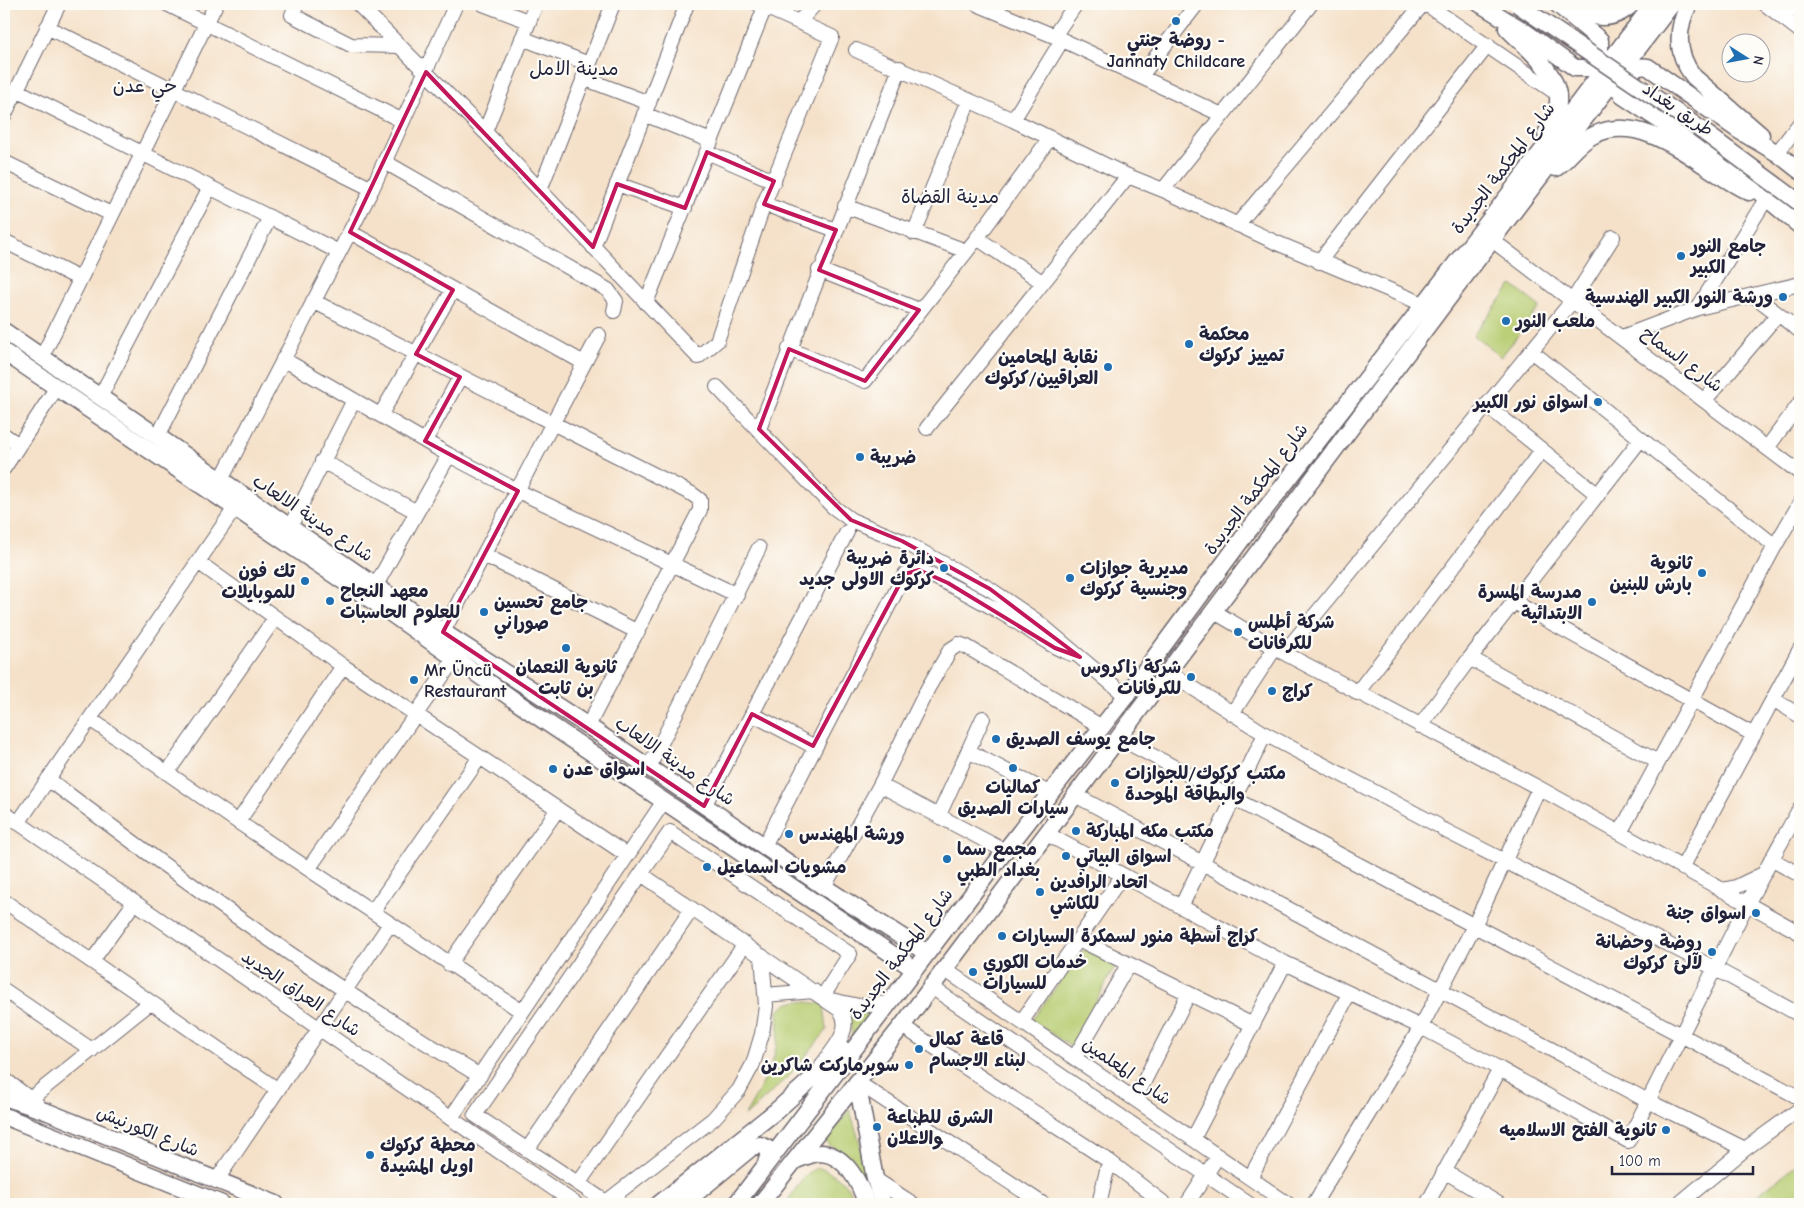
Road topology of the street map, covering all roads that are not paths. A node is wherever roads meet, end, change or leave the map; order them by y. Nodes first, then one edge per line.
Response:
1 (59, 4) edge
2 (167, 4) edge
3 (216, 4) edge
4 (297, 4) edge
5 (358, 4) edge
6 (456, 4) edge
7 (483, 4) edge
8 (536, 4) edge
9 (613, 4) edge
10 (688, 4) edge
11 (815, 4) edge
12 (977, 4) edge
13 (1076, 4) edge
14 (1196, 4) edge
15 (1311, 4) edge
16 (1425, 4) edge
17 (1517, 4) edge
18 (1533, 4) edge
19 (1557, 4) edge
20 (1632, 4) edge
21 (1653, 4) edge
22 (1672, 4) edge
23 (1689, 4) edge
24 (1766, 4) edge
25 (1796, 4) edge
26 (762, 5) edge
27 (1486, 8) edge
28 (1784, 18) junction
29 (528, 21) junction
30 (207, 22) junction
31 (799, 22) junction
32 (48, 26) junction
33 (1800, 31) edge
34 (522, 38) junction
35 (1058, 38) junction
36 (1488, 45) junction
37 (400, 46) junction
38 (1629, 48) junction
39 (856, 50) dead end
40 (589, 64) junction
41 (900, 68) junction
42 (426, 72) junction
43 (1141, 76) junction
44 (583, 78) junction
45 (174, 88) junction
46 (16, 90) junction
47 (1559, 95) junction
48 (969, 100) junction
49 (647, 108) junction
50 (1222, 115) junction
51 (4, 116) edge
52 (1013, 120) junction
53 (403, 121) junction
54 (1800, 122) edge
55 (485, 132) junction
56 (1050, 138) junction
57 (709, 147) junction
58 (142, 152) junction
59 (1777, 153) junction
60 (4, 162) edge
61 (384, 162) junction
62 (1800, 171) edge
63 (1534, 173) junction
64 (1128, 176) junction
65 (774, 181) junction
66 (617, 184) junction
67 (210, 186) junction
68 (372, 189) junction
69 (540, 190) junction
70 (1164, 190) junction
71 (1800, 190) edge
72 (1766, 199) junction
73 (1800, 202) edge
74 (764, 204) junction
75 (845, 206) junction
76 (684, 208) junction
77 (112, 214) junction
78 (270, 217) junction
79 (1238, 225) junction
80 (1800, 226) edge
81 (836, 230) junction
82 (350, 232) junction
83 (914, 233) junction
84 (1614, 237) dead end
85 (977, 238) junction
86 (1492, 240) junction
87 (4, 241) edge
88 (593, 247) junction
89 (966, 251) junction
90 (339, 252) junction
91 (1319, 262) junction
92 (819, 270) junction
93 (80, 278) junction
94 (1042, 282) junction
95 (1800, 284) edge
96 (453, 290) junction
97 (1752, 295) junction
98 (1573, 300) junction
99 (313, 301) junction
100 (646, 303) junction
101 (1423, 304) junction
102 (1698, 308) junction
103 (919, 310) junction
104 (614, 311) dead end
105 (1778, 314) junction
106 (4, 331) edge
107 (1800, 331) edge
108 (600, 335) dead end
109 (1622, 338) junction
110 (789, 349) junction
111 (1531, 351) junction
112 (4, 352) edge
113 (416, 354) junction
114 (42, 357) junction
115 (283, 360) junction
116 (584, 363) junction
117 (460, 377) junction
118 (57, 387) junction
119 (717, 387) dead end
120 (100, 397) junction
121 (354, 400) junction
122 (1705, 400) junction
123 (1800, 403) edge
124 (1486, 405) junction
125 (381, 414) junction
126 (552, 425) junction
127 (927, 428) dead end
128 (759, 429) junction
129 (4, 435) edge
130 (158, 436) junction
131 (1641, 439) junction
132 (425, 441) junction
133 (19, 445) junction
134 (1767, 448) junction
135 (1542, 450) junction
136 (450, 455) junction
137 (322, 461) junction
138 (4, 468) edge
139 (1800, 473) edge
140 (221, 480) junction
141 (518, 492) junction
142 (1598, 495) junction
143 (1800, 503) edge
144 (235, 508) junction
145 (418, 512) junction
146 (290, 527) junction
147 (847, 532) dead end
148 (1775, 546) junction
149 (759, 548) dead end
150 (484, 555) junction
151 (198, 562) junction
152 (670, 566) junction
153 (376, 585) junction
154 (737, 595) junction
155 (1514, 602) junction
156 (1213, 611) junction
157 (275, 618) junction
158 (443, 632) junction
159 (638, 632) junction
160 (1800, 649) edge
161 (1279, 650) junction
162 (1080, 656) junction
163 (456, 658) junction
164 (1470, 658) junction
165 (343, 666) junction
166 (1168, 672) junction
167 (1357, 693) junction
168 (540, 695) junction
169 (1126, 696) junction
170 (1773, 699) junction
171 (1691, 700) junction
172 (531, 712) junction
173 (752, 714) junction
174 (1232, 714) junction
175 (417, 716) junction
176 (1800, 716) edge
177 (983, 718) dead end
178 (90, 719) junction
179 (588, 726) junction
180 (1420, 726) junction
181 (1102, 727) junction
182 (1265, 734) junction
183 (1754, 734) junction
184 (1119, 738) junction
185 (813, 746) junction
186 (968, 751) junction
187 (480, 757) junction
188 (1658, 762) junction
189 (649, 767) junction
190 (167, 773) junction
191 (48, 780) junction
192 (880, 784) junction
193 (1539, 788) junction
194 (1049, 793) junction
195 (1075, 795) junction
196 (1234, 798) junction
197 (664, 800) junction
198 (704, 806) junction
199 (1800, 808) edge
200 (558, 809) junction
201 (4, 813) edge
202 (939, 815) junction
203 (238, 822) junction
204 (18, 824) junction
205 (1620, 833) junction
206 (1047, 834) junction
207 (764, 846) junction
208 (1004, 851) junction
209 (627, 855) junction
210 (1772, 860) junction
211 (1505, 862) junction
212 (1202, 864) junction
213 (309, 868) junction
214 (1682, 868) junction
215 (1764, 873) junction
216 (641, 874) junction
217 (1800, 875) edge
218 (1122, 876) junction
219 (824, 887) junction
220 (1722, 890) junction
221 (4, 901) edge
222 (134, 904) junction
223 (1747, 904) junction
224 (1181, 907) junction
225 (692, 909) junction
226 (373, 911) junction
227 (390, 924) junction
228 (1474, 926) junction
229 (1800, 933) edge
230 (1080, 940) junction
231 (745, 944) junction
232 (927, 953) junction
233 (762, 956) junction
234 (92, 961) junction
235 (1286, 963) junction
236 (449, 964) junction
237 (1128, 964) junction
238 (1716, 968) junction
239 (914, 969) junction
240 (944, 969) junction
241 (930, 986) junction
242 (1441, 989) junction
243 (4, 990) edge
244 (346, 990) junction
245 (1188, 994) junction
246 (1349, 994) junction
247 (765, 995) junction
248 (822, 995) junction
249 (150, 1003) junction
250 (888, 1003) junction
251 (521, 1011) junction
252 (1800, 1015) edge
253 (1022, 1021) junction
254 (1253, 1025) junction
255 (902, 1026) junction
256 (871, 1027) junction
257 (320, 1028) junction
258 (1421, 1028) junction
259 (1680, 1034) junction
260 (92, 1050) junction
261 (1075, 1058) junction
262 (1500, 1069) junction
263 (480, 1076) junction
264 (814, 1076) junction
265 (4, 1079) edge
266 (857, 1082) junction
267 (278, 1090) junction
268 (4, 1097) edge
269 (1800, 1098) edge
270 (1135, 1099) junction
271 (1648, 1101) junction
272 (28, 1102) junction
273 (1800, 1109) edge
274 (4, 1116) edge
275 (451, 1118) junction
276 (1193, 1139) junction
277 (1745, 1149) junction
278 (527, 1150) junction
279 (1218, 1156) junction
280 (1109, 1161) junction
281 (794, 1162) junction
282 (766, 1163) junction
283 (189, 1170) junction
284 (1444, 1171) junction
285 (1206, 1174) junction
286 (1250, 1178) junction
287 (875, 1179) junction
288 (216, 1181) junction
289 (578, 1184) junction
290 (551, 1187) junction
291 (182, 1188) junction
292 (222, 1204) edge
293 (276, 1204) edge
294 (559, 1204) edge
295 (576, 1204) edge
296 (659, 1204) edge
297 (683, 1204) edge
298 (736, 1204) edge
299 (760, 1204) edge
300 (866, 1204) edge
301 (883, 1204) edge
302 (912, 1204) edge
303 (1043, 1204) edge
304 (1099, 1204) edge
305 (1165, 1204) edge
306 (1187, 1204) edge
307 (1249, 1204) edge
308 (1288, 1204) edge
309 (1314, 1204) edge
310 (1427, 1204) edge
311 (1499, 1204) edge
312 (1679, 1204) edge

1 - 32 street
2 - 30 street
3 - 30 street
4 - 37 street
5 - 37 street
6 - 42 street
7 - 29 street
8 - 29 street
9 - 40 street
10 - 49 street
11 - 31 street
12 - 35 street
13 - 35 street
14 - 43 street
15 - 50 street
16 - 36 street
16 - 79 street
17 - 73 main road, bridge
18 - 71 main road
19 - 20 main road
19 - 27 main road
21 - 38 main road
22 - 38 main road
23 - 59 main road
24 - 28 street
25 - 28 street
26 - 31 street
26 - 57 street
27 - 47 main road
28 - 33 street
29 - 34 street
30 - 45 street
30 - 53 street
31 - 65 street
32 - 45 street
32 - 46 street
34 - 40 street
34 - 55 street
35 - 43 street
35 - 52 street
36 - 47 street
36 - 91 street
37 - 42 street
38 - 63 main road, شارع المحكمة الجديدة
39 - 41 street
40 - 44 street
41 - 48 street
41 - 75 street
42 - 53 street
42 - 55 street
43 - 50 street
44 - 49 street
44 - 69 street
45 - 58 street
45 - 68 street
46 - 51 street
46 - 58 street
47 - 63 main road
48 - 52 street
48 - 83 street
49 - 57 street
49 - 66 street
50 - 70 street
52 - 56 street
53 - 61 street
54 - 59 street
55 - 69 street
56 - 64 street
56 - 85 street
57 - 65 street
57 - 76 street
58 - 67 street
58 - 77 street
59 - 62 main road, طريق بغداد
59 - 72 main road, طريق بغداد
60 - 77 street
61 - 68 street
61 - 104 street
63 - 72 main road
63 - 86 main road, شارع المحكمة الجديدة
63 - 101 main road, شارع المحكمة الجديدة
64 - 70 street
64 - 94 street
65 - 74 street
66 - 76 street
66 - 88 street
67 - 78 street
67 - 120 street
68 - 82 street
69 - 88 street
70 - 79 street
72 - 80 main road, طريق بغداد
72 - 102 street
74 - 81 street
74 - 100 street
75 - 81 street
75 - 83 street
76 - 100 street
77 - 93 street
78 - 90 street
78 - 130 street
79 - 91 street
81 - 92 street
82 - 90 street
82 - 96 street
83 - 89 street
84 - 98 street
85 - 89 street
85 - 94 street
86 - 98 street, شارع السماح
86 - 156 main road, شارع المحكمة الجديدة
87 - 93 street
88 - 100 street
89 - 103 street
90 - 99 street
91 - 101 street
92 - 103 street
92 - 110 street
93 - 114 street
94 - 127 street
95 - 97 street
96 - 113 street
96 - 116 street
97 - 102 street
97 - 105 street
98 - 109 street, شارع السماح
98 - 111 street
99 - 113 street
99 - 115 street
101 - 169 main road, شارع المحكمة الجديدة
102 - 109 street
103 - 110 street
105 - 107 street
105 - 122 street
106 - 114 main road, شارع مدينة الالعاب
108 - 116 street
109 - 122 street, شارع السماح
110 - 128 street
111 - 124 street
111 - 131 street
112 - 118 main road, شارع مدينة الالعاب
113 - 117 street
113 - 125 street
114 - 120 main road, شارع مدينة الالعاب
115 - 121 street
115 - 140 street
116 - 126 street
117 - 126 street
117 - 132 street
118 - 133 street
118 - 144 main road, شارع مدينة الالعاب
119 - 128 street
120 - 130 main road, شارع مدينة الالعاب
121 - 125 street
121 - 137 street
122 - 134 street, شارع السماح
123 - 134 street
124 - 135 street
124 - 161 street
125 - 132 street
126 - 141 street
126 - 152 street
128 - 162 street
129 - 133 street
130 - 140 main road, شارع مدينة الالعاب
131 - 142 street
131 - 148 street
132 - 136 street
133 - 138 street
134 - 139 street, شارع السماح
135 - 142 street
135 - 167 street
136 - 141 street
136 - 145 street
137 - 145 street
137 - 146 street
140 - 146 main road, شارع مدينة الالعاب
141 - 150 street
141 - 152 street
142 - 155 street
143 - 148 street
144 - 151 street
144 - 163 main road, شارع مدينة الالعاب
145 - 153 street
146 - 153 main road, شارع مدينة الالعاب
147 - 173 street
148 - 171 street
149 - 154 street
150 - 158 street
150 - 159 street
151 - 157 street
151 - 178 street
152 - 154 street
152 - 159 street
153 - 158 main road, شارع مدينة الالعاب
154 - 189 street
155 - 164 street
155 - 171 street
156 - 161 street
156 - 166 main road, شارع المحكمة الجديدة
157 - 165 street
157 - 190 street
158 - 168 main road, شارع مدينة الالعاب
159 - 179 street
160 - 170 street
161 - 167 street
161 - 174 street
162 - 169 street
162 - 185 street
163 - 172 main road, شارع مدينة الالعاب
163 - 175 street
164 - 180 street
164 - 188 street
165 - 175 street
165 - 203 street
166 - 174 street
166 - 184 main road, شارع المحكمة الجديدة
167 - 180 street
168 - 172 main road
168 - 179 main road, شارع مدينة الالعاب
169 - 181 main road, شارع المحكمة الجديدة
170 - 176 street
170 - 183 street
171 - 183 street
171 - 188 street
172 - 197 main road, شارع مدينة الالعاب
173 - 185 street
173 - 198 street
174 - 182 street
175 - 187 street
175 - 213 street
177 - 186 street
178 - 190 street
178 - 191 street
179 - 189 main road, شارع مدينة الالعاب
180 - 193 street
181 - 192 street
181 - 194 main road, شارع المحكمة الجديدة
182 - 196 street
182 - 211 street
183 - 214 street
184 - 195 main road, شارع المحكمة الجديدة
184 - 196 street
185 - 207 street
186 - 194 street
186 - 202 street
187 - 200 street
187 - 226 street
188 - 205 street
189 - 198 main road, شارع مدينة الالعاب
190 - 203 street
191 - 204 street
191 - 244 street
192 - 202 street
192 - 219 street
193 - 205 street
193 - 211 street
194 - 208 main road, شارع المحكمة الجديدة
195 - 206 main road, شارع المحكمة الجديدة
195 - 212 street
196 - 212 street
196 - 228 street
197 - 209 street
197 - 239 main road, شارع مدينة الالعاب
198 - 207 main road, شارع مدينة الالعاب
199 - 210 street
200 - 209 street
200 - 236 street
201 - 204 street, شارع العراق الجديد
202 - 208 street
203 - 213 street
204 - 222 street, شارع العراق الجديد
205 - 214 street
206 - 218 street
206 - 240 main road, شارع المحكمة الجديدة
207 - 219 main road, شارع مدينة الالعاب
208 - 232 main road, شارع المحكمة الجديدة
209 - 251 street
210 - 215 street
210 - 217 street
211 - 228 street
211 - 238 street
212 - 224 street
212 - 242 street
213 - 226 street
214 - 220 street
215 - 220 street
215 - 223 street
216 - 225 street
216 - 248 street
216 - 278 street
218 - 224 street
218 - 230 street
219 - 232 main road, شارع مدينة الالعاب
220 - 223 street
221 - 234 street
222 - 234 street
222 - 257 street, شارع العراق الجديد
223 - 229 street
223 - 238 street
224 - 235 street
225 - 231 street
225 - 278 street
226 - 227 street
227 - 236 street
227 - 244 street
228 - 242 street
228 - 259 street
230 - 237 street
230 - 253 street
231 - 233 street
231 - 289 street
232 - 239 main road, شارع المحكمة الجديدة
233 - 247 street
233 - 248 street
234 - 249 street
235 - 246 street
235 - 254 street
236 - 251 street
237 - 245 street
237 - 261 street
238 - 252 street
238 - 259 street
239 - 250 main road, شارع المحكمة الجديدة
240 - 241 main road, شارع المحكمة الجديدة
240 - 253 street, شارع المعلمين
241 - 255 main road, شارع المحكمة الجديدة
241 - 285 street
242 - 258 street
242 - 271 street
243 - 260 street
244 - 257 street
244 - 263 street
245 - 254 street
245 - 270 street
246 - 258 street
246 - 286 street
247 - 248 street
247 - 289 street
248 - 250 street
248 - 264 street
249 - 260 street
249 - 267 street
250 - 256 main road, شارع المحكمة الجديدة
251 - 263 street
253 - 261 street, شارع المعلمين
254 - 276 street
255 - 266 main road, شارع المحكمة الجديدة
255 - 280 street
256 - 264 main road
256 - 282 main road, شارع المحكمة الجديدة
257 - 267 street
257 - 275 street, شارع العراق الجديد
258 - 262 street
258 - 309 street
259 - 269 street
259 - 271 street
260 - 272 street
261 - 270 street, شارع المعلمين
262 - 271 street
262 - 284 street
263 - 275 street
264 - 296 main road
265 - 272 street
266 - 281 main road, شارع المحكمة الجديدة
266 - 287 main road
266 - 303 street
267 - 288 street
268 - 272 main road, شارع الكورنيش
270 - 276 street, شارع المعلمين
271 - 277 street
272 - 283 main road, شارع الكورنيش
273 - 277 street
274 - 291 main road
275 - 290 street, شارع العراق الجديد
276 - 279 street, شارع المعلمين
277 - 312 street
278 - 289 street
279 - 285 street
279 - 286 street, شارع المعلمين
280 - 304 street
280 - 305 street
281 - 299 main road, شارع المحكمة الجديدة
281 - 300 main road
282 - 297 main road
282 - 298 main road, شارع المحكمة الجديدة
283 - 288 main road, شارع الكورنيش
283 - 291 main road
284 - 310 street
284 - 311 street
285 - 306 street
285 - 307 street
286 - 308 street, شارع المعلمين
287 - 301 main road
287 - 302 street
288 - 293 main road, شارع الكورنيش
290 - 294 street
290 - 295 street, شارع العراق الجديد
291 - 292 main road

